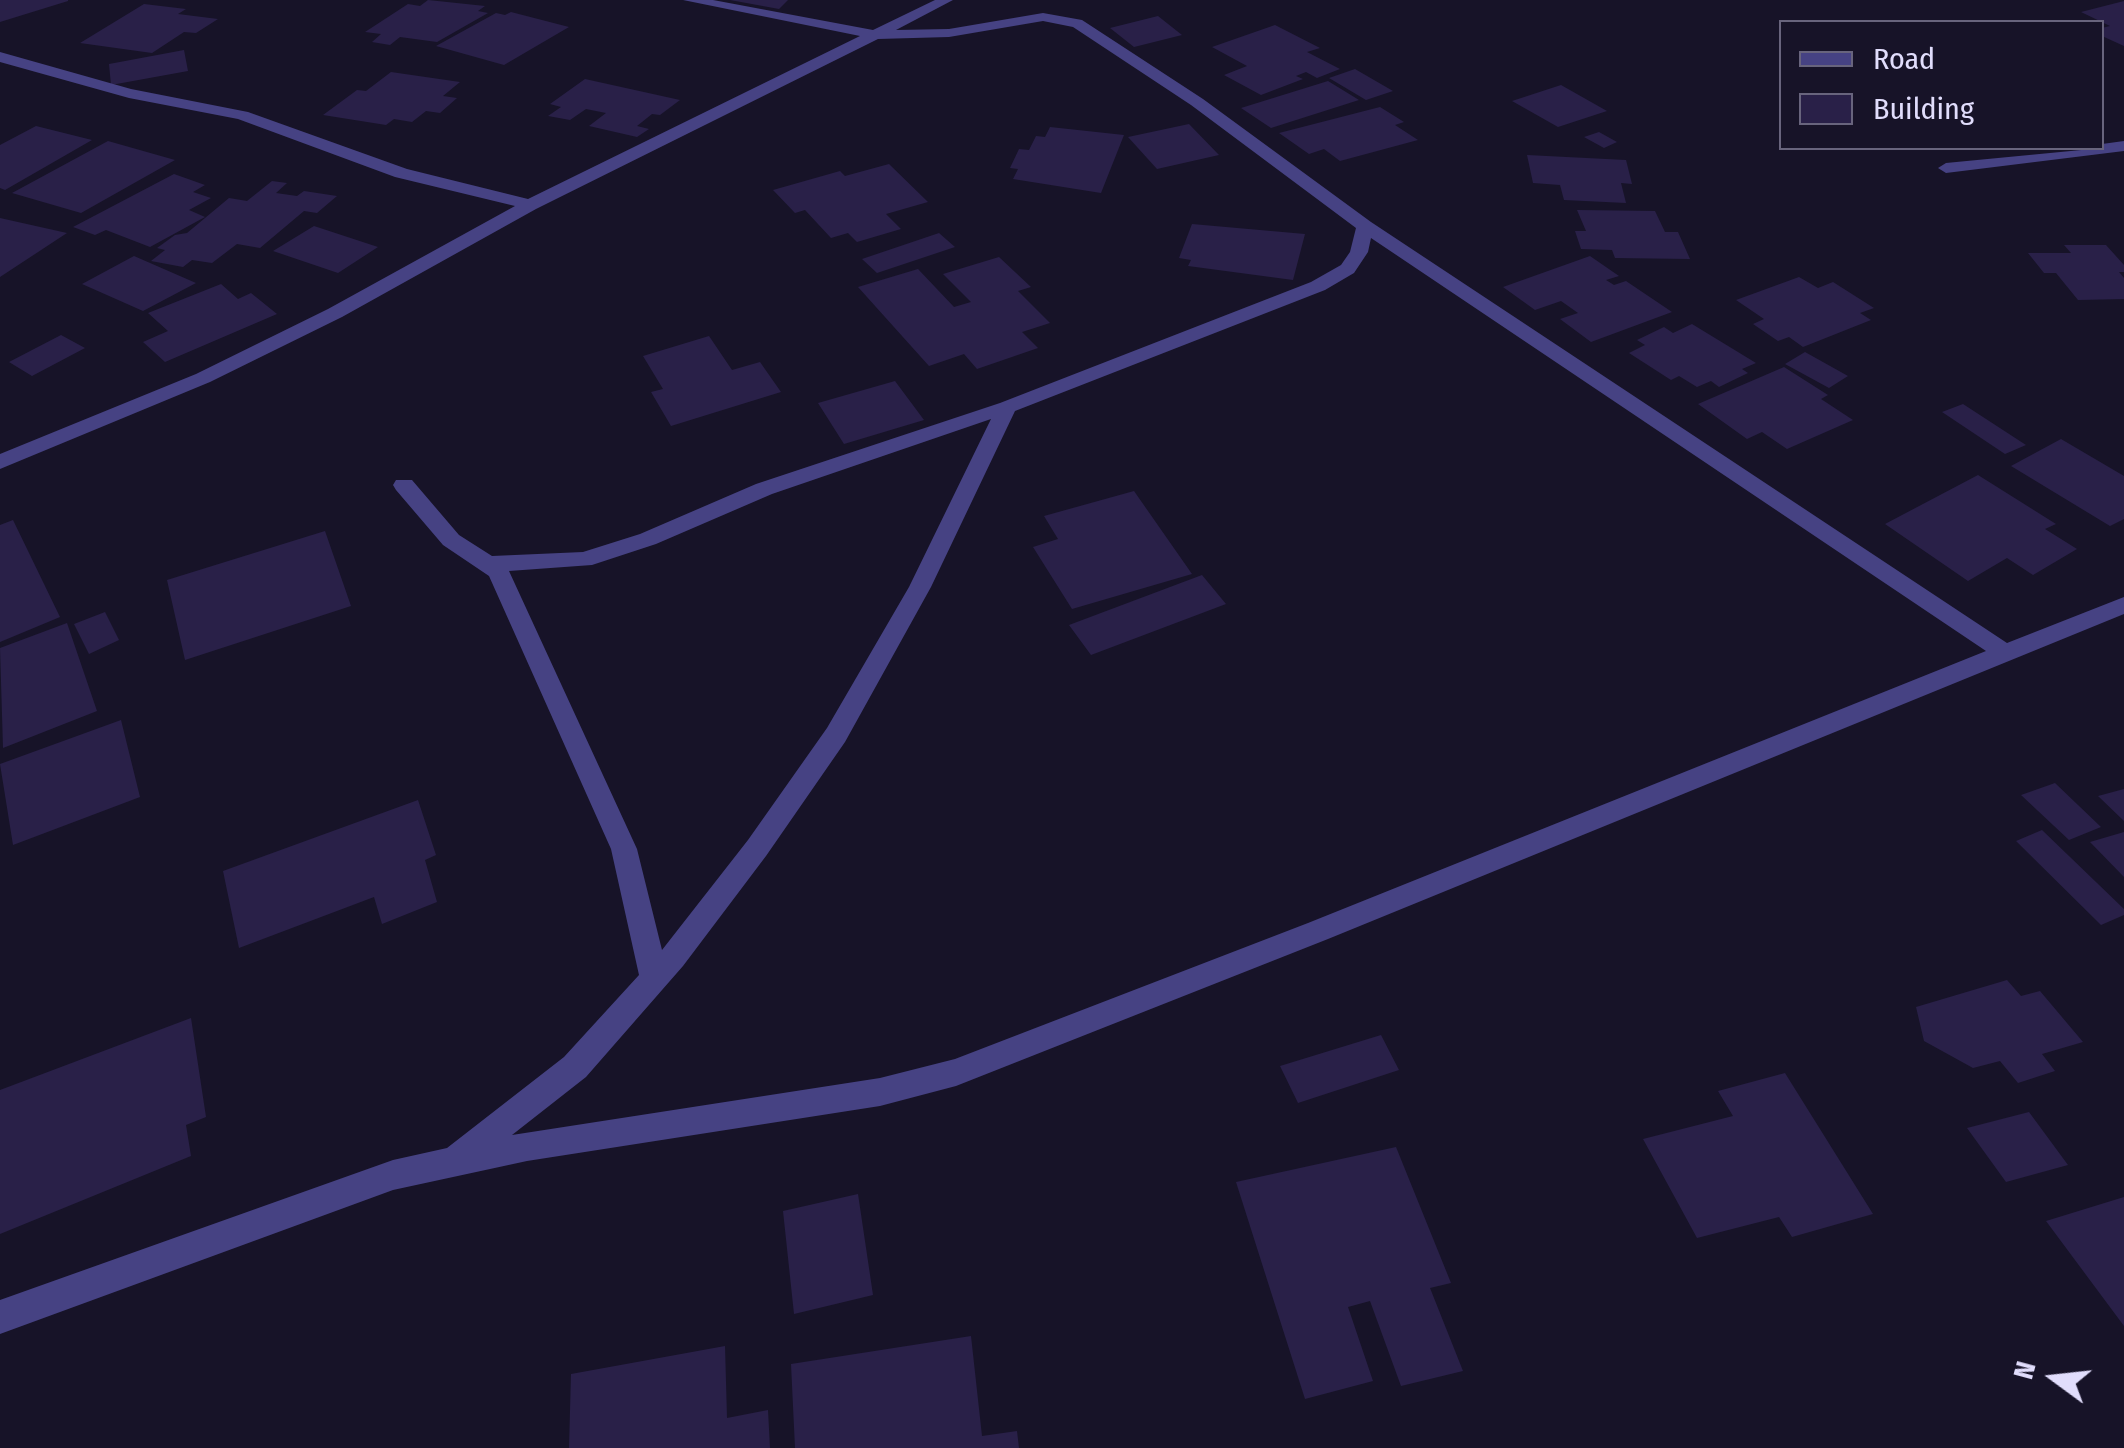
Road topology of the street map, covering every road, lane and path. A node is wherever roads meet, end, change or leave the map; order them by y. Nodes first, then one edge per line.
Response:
1 (690, 0) edge
2 (946, 0) edge
3 (876, 35) junction
4 (0, 57) edge
5 (2092, 150) edge
6 (1946, 168) dead end
7 (530, 205) junction
8 (1366, 226) junction
9 (1006, 407) junction
10 (0, 462) edge
11 (404, 485) dead end
12 (487, 564) junction
13 (2124, 605) edge
14 (2007, 654) junction
15 (654, 978) junction
16 (452, 1162) junction
17 (0, 1316) edge

1 - 3 street
2 - 3 street
3 - 7 street
3 - 8 street
4 - 7 street
5 - 6 street
7 - 10 street
8 - 9 street
8 - 14 street
9 - 12 street
9 - 15 street
11 - 12 street
12 - 15 street
13 - 14 street
14 - 16 street
15 - 16 street
16 - 17 street

